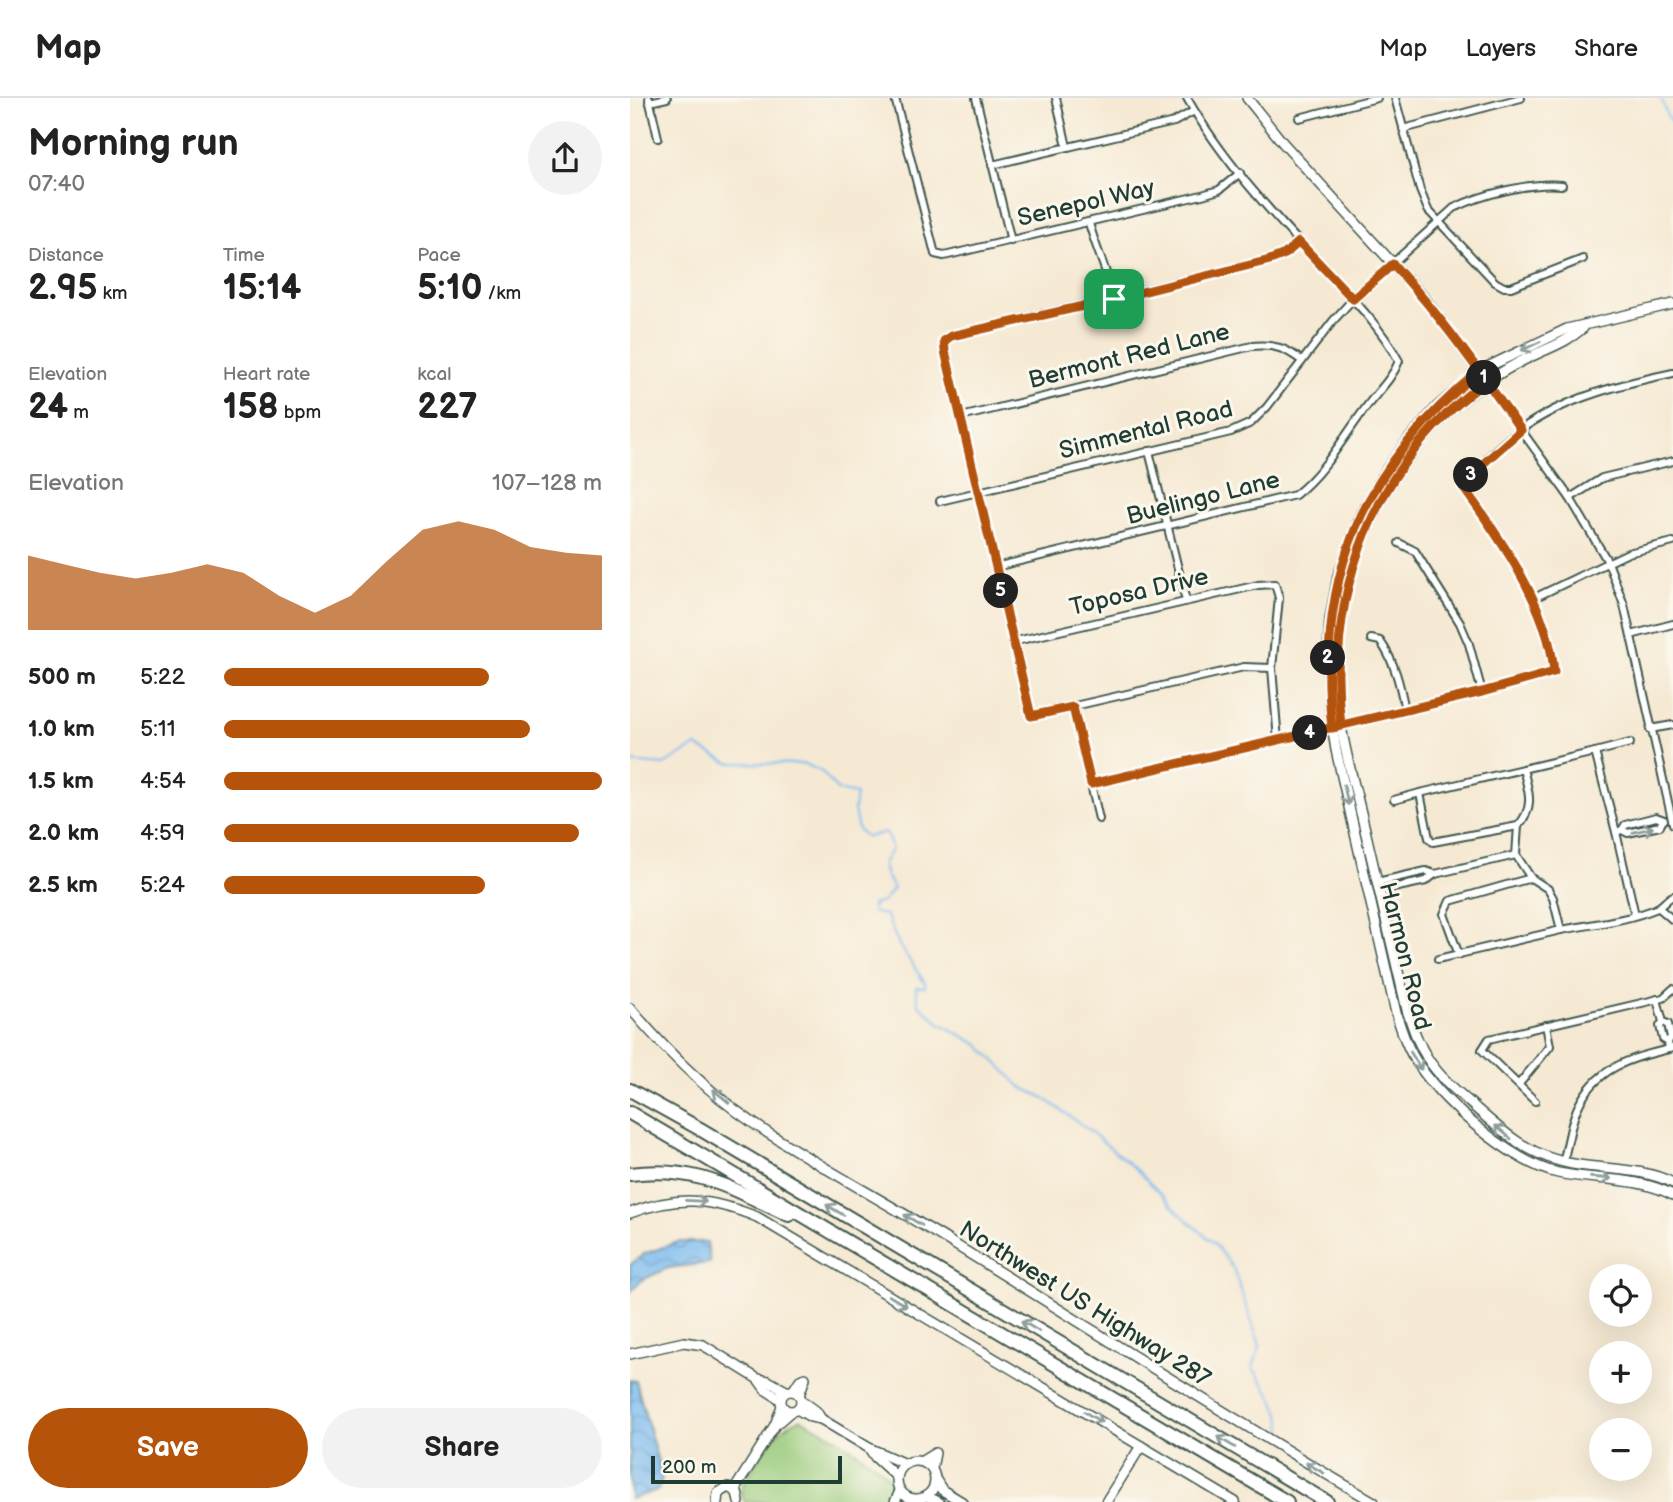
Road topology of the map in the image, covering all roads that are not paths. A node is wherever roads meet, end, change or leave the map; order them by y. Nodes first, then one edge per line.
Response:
1 (667, 98) edge
2 (895, 98) edge
3 (976, 98) edge
4 (1056, 98) edge
5 (1187, 98) edge
6 (1247, 98) edge
7 (1377, 98) edge
8 (1395, 98) edge
9 (1521, 98) edge
10 (649, 100) edge
11 (1194, 111) junction
12 (1299, 118) dead end
13 (1403, 129) junction
14 (658, 138) dead end
15 (1067, 147) junction
16 (992, 165) junction
17 (1240, 173) junction
18 (1562, 185) dead end
19 (1438, 221) junction
20 (1089, 223) junction
21 (1011, 240) junction
22 (1299, 242) junction
23 (1583, 259) dead end
24 (1393, 264) junction
25 (1114, 299) junction
26 (1353, 299) junction
27 (1673, 304) edge
28 (1584, 327) junction
29 (1302, 361) junction
30 (1479, 371) junction
31 (1673, 373) edge
32 (1486, 381) junction
33 (961, 417) junction
34 (1521, 430) junction
35 (1149, 451) junction
36 (1673, 461) edge
37 (979, 490) junction
38 (1570, 498) junction
39 (940, 501) dead end
40 (1167, 526) junction
41 (1673, 542) edge
42 (1399, 543) dead end
43 (1608, 562) junction
44 (995, 567) junction
45 (1534, 598) junction
46 (1186, 601) junction
47 (1673, 624) edge
48 (1631, 635) junction
49 (1371, 639) dead end
50 (1013, 642) junction
51 (1272, 668) junction
52 (1482, 692) junction
53 (1073, 707) junction
54 (1405, 710) junction
55 (1673, 725) edge
56 (1336, 727) junction
57 (1650, 730) junction
58 (1278, 741) junction
59 (1630, 743) dead end
60 (1595, 752) junction
61 (1523, 769) junction
62 (1091, 784) junction
63 (1420, 793) junction
64 (1394, 800) dead end
65 (1099, 819) dead end
66 (1672, 821) edge
67 (1518, 826) junction
68 (1619, 831) junction
69 (1516, 855) junction
70 (1531, 878) junction
71 (1378, 887) junction
72 (1673, 896) edge
73 (1669, 903) edge
74 (1658, 908) junction
75 (1635, 915) junction
76 (1673, 920) edge
77 (1561, 930) junction
78 (1459, 954) junction
79 (1438, 960) dead end
80 (1673, 989) edge
81 (1657, 999) junction
82 (630, 1008) edge
83 (1546, 1025) junction
84 (1670, 1046) edge
85 (630, 1082) edge
86 (1519, 1084) junction
87 (630, 1090) edge
88 (1535, 1101) dead end
89 (630, 1113) edge
90 (630, 1120) edge
91 (700, 1129) junction
92 (703, 1155) junction
93 (1563, 1162) junction
94 (630, 1174) edge
95 (1673, 1183) edge
96 (1673, 1195) edge
97 (630, 1213) edge
98 (840, 1238) junction
99 (630, 1354) edge
100 (791, 1400) junction
101 (1141, 1446) junction
102 (869, 1448) junction
103 (905, 1464) junction
104 (897, 1476) junction
105 (936, 1480) junction
106 (735, 1489) junction
107 (900, 1491) junction
108 (926, 1496) junction
109 (912, 1500) edge
110 (714, 1501) edge
111 (739, 1502) edge
112 (895, 1502) edge
113 (939, 1502) edge
114 (962, 1502) edge
115 (1106, 1502) edge
116 (1235, 1502) edge
117 (1287, 1502) edge
118 (1327, 1502) edge
119 (1374, 1502) edge

1 - 10 street
2 - 21 street, Senepol Way
3 - 16 street
4 - 15 street
5 - 11 street
6 - 24 street
7 - 12 street
8 - 13 street
9 - 13 street
10 - 14 street
11 - 15 street
11 - 17 street
13 - 19 street
15 - 16 street
16 - 21 street
17 - 20 street, Senepol Way
17 - 22 street
18 - 19 street, Simmental Road
19 - 23 street
19 - 24 street, Simmental Road
20 - 21 street, Senepol Way
20 - 25 street
22 - 25 street
22 - 26 street
24 - 26 street, Simmental Road
24 - 30 street
25 - 33 street
26 - 29 street, Simmental Road
26 - 40 street, Buelingo Lane
27 - 28 street
28 -> 30 street
28 - 32 street
29 - 33 street, Bermont Red Lane
29 - 35 street, Simmental Road
30 - 32 street
30 - 56 street
31 - 34 street
32 - 34 street
32 - 56 street
33 - 37 street
34 - 38 street
34 - 45 street
35 - 37 street, Simmental Road
35 - 40 street
36 - 38 street
37 - 39 street, Simmental Road
37 - 44 street
38 - 43 street
40 - 44 street, Buelingo Lane
40 - 46 street
41 - 43 street
42 - 52 street
43 - 45 street
43 - 48 street
44 - 50 street
45 - 52 street
46 - 50 street, Toposa Drive
46 - 51 street, Toposa Drive
47 - 48 street
48 - 57 street
49 - 54 street
50 - 53 street
51 - 53 street
51 - 58 street
52 - 54 street
53 - 62 street
54 - 56 street
55 - 57 street
56 - 58 street
56 - 71 street, Harmon Road
56 -> 96 street, Harmon Road
57 - 66 street
58 - 62 street
59 - 60 street
60 - 61 street
60 - 68 street
61 - 63 street
61 - 67 street
62 - 65 street
63 - 64 street
63 - 67 street
66 - 68 street
67 - 69 street
68 - 75 street
69 - 70 street
69 - 71 street
70 - 77 street
70 - 78 street
93 -> 71 street, Harmon Road
72 - 73 street
73 - 74 street
74 - 75 street
74 - 76 street
75 - 77 street
77 - 78 street
78 - 79 street
80 - 81 street
81 - 83 street
81 - 84 street
119 -> 82 street, Northwest US Highway 287
83 - 86 street
83 - 86 street
84 - 93 street
85 - 91 highway
86 - 88 street
87 - 91 highway
89 - 92 highway
90 - 92 highway
118 -> 91 highway
92 - 98 highway
93 - 95 street, Harmon Road
94 - 98 highway
97 -> 101 street
98 - 117 highway
99 - 100 street
100 - 102 street
100 - 106 street
101 - 115 street
101 - 116 street
102 - 103 street
102 - 104 street
103 - 104 street
103 - 105 street
104 - 107 street
105 - 108 street
105 - 114 street
106 - 110 street
106 - 111 street
107 - 109 street
107 - 112 street
108 - 109 street
108 - 113 street

